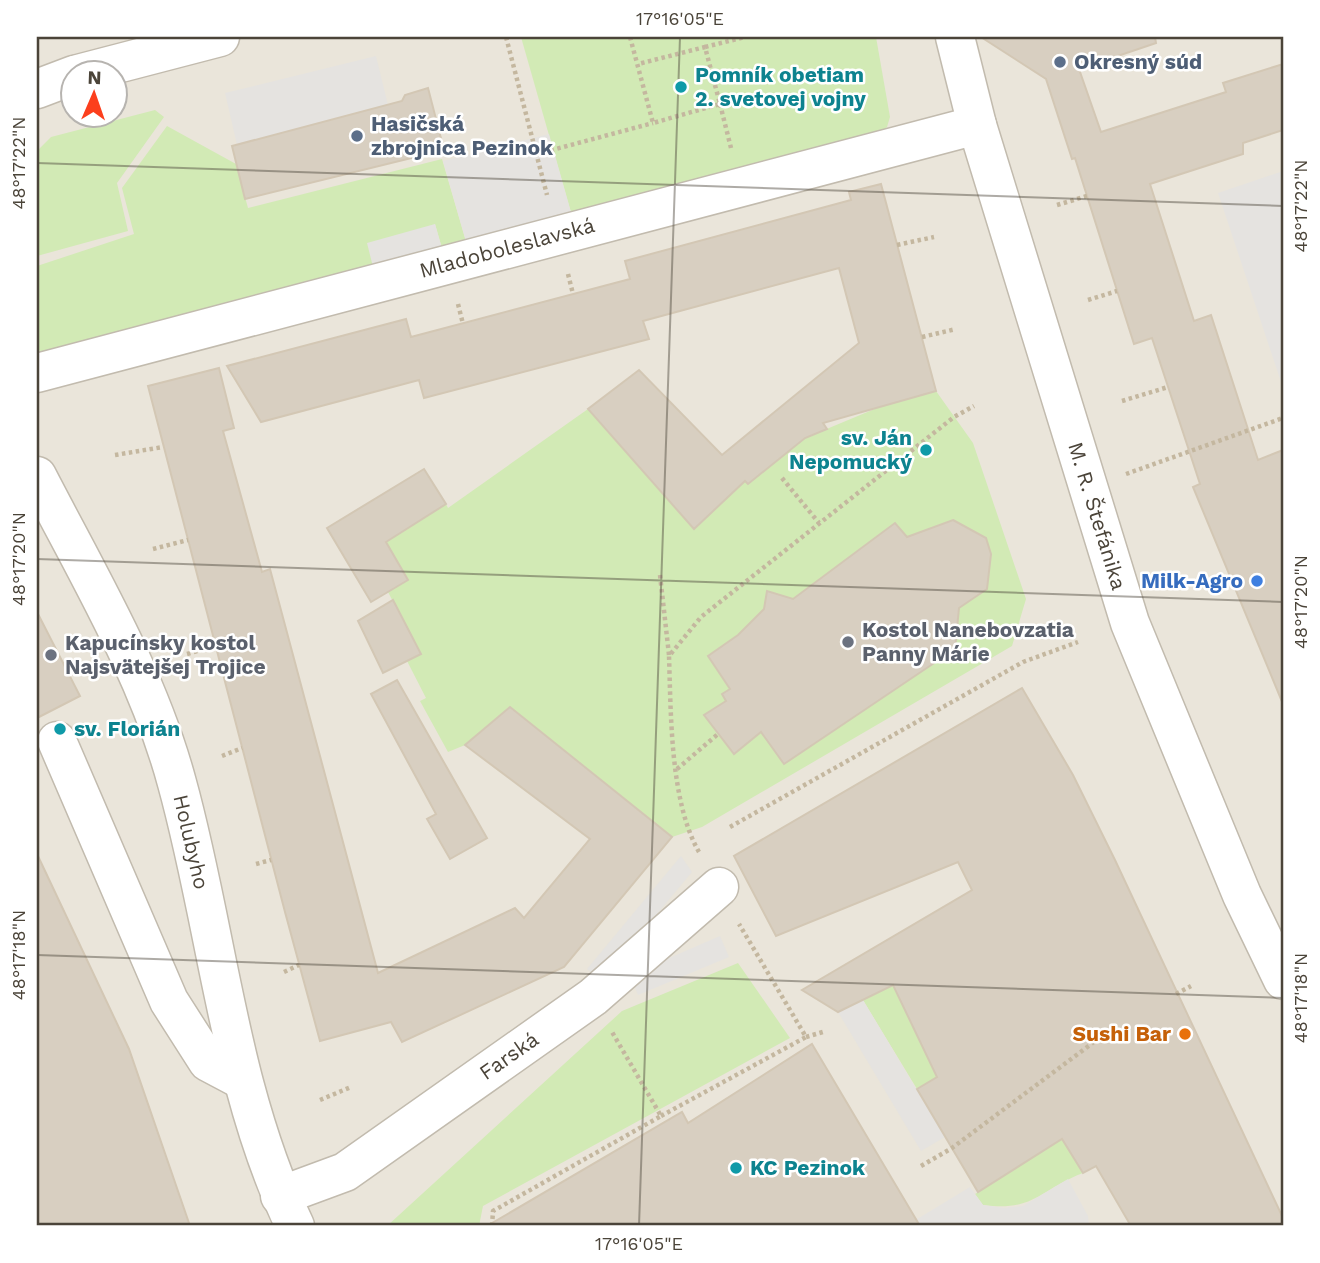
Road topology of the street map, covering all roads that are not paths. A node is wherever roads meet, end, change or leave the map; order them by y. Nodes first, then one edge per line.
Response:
1 (220, 37) edge
2 (955, 37) edge
3 (55, 79) edge
4 (977, 125) junction
5 (37, 373) edge
6 (37, 476) edge
7 (57, 741) dead end
8 (719, 887) road end
9 (1283, 980) edge
10 (242, 1080) junction
11 (288, 1211) edge

1 - 3 street
2 - 4 street, M. R. Štefánika
4 - 5 street, Mladoboleslavská
4 - 9 street, M. R. Štefánika
6 - 10 street, Holubyho
7 - 10 street
8 - 11 street, Farská
10 - 11 street, Holubyho

